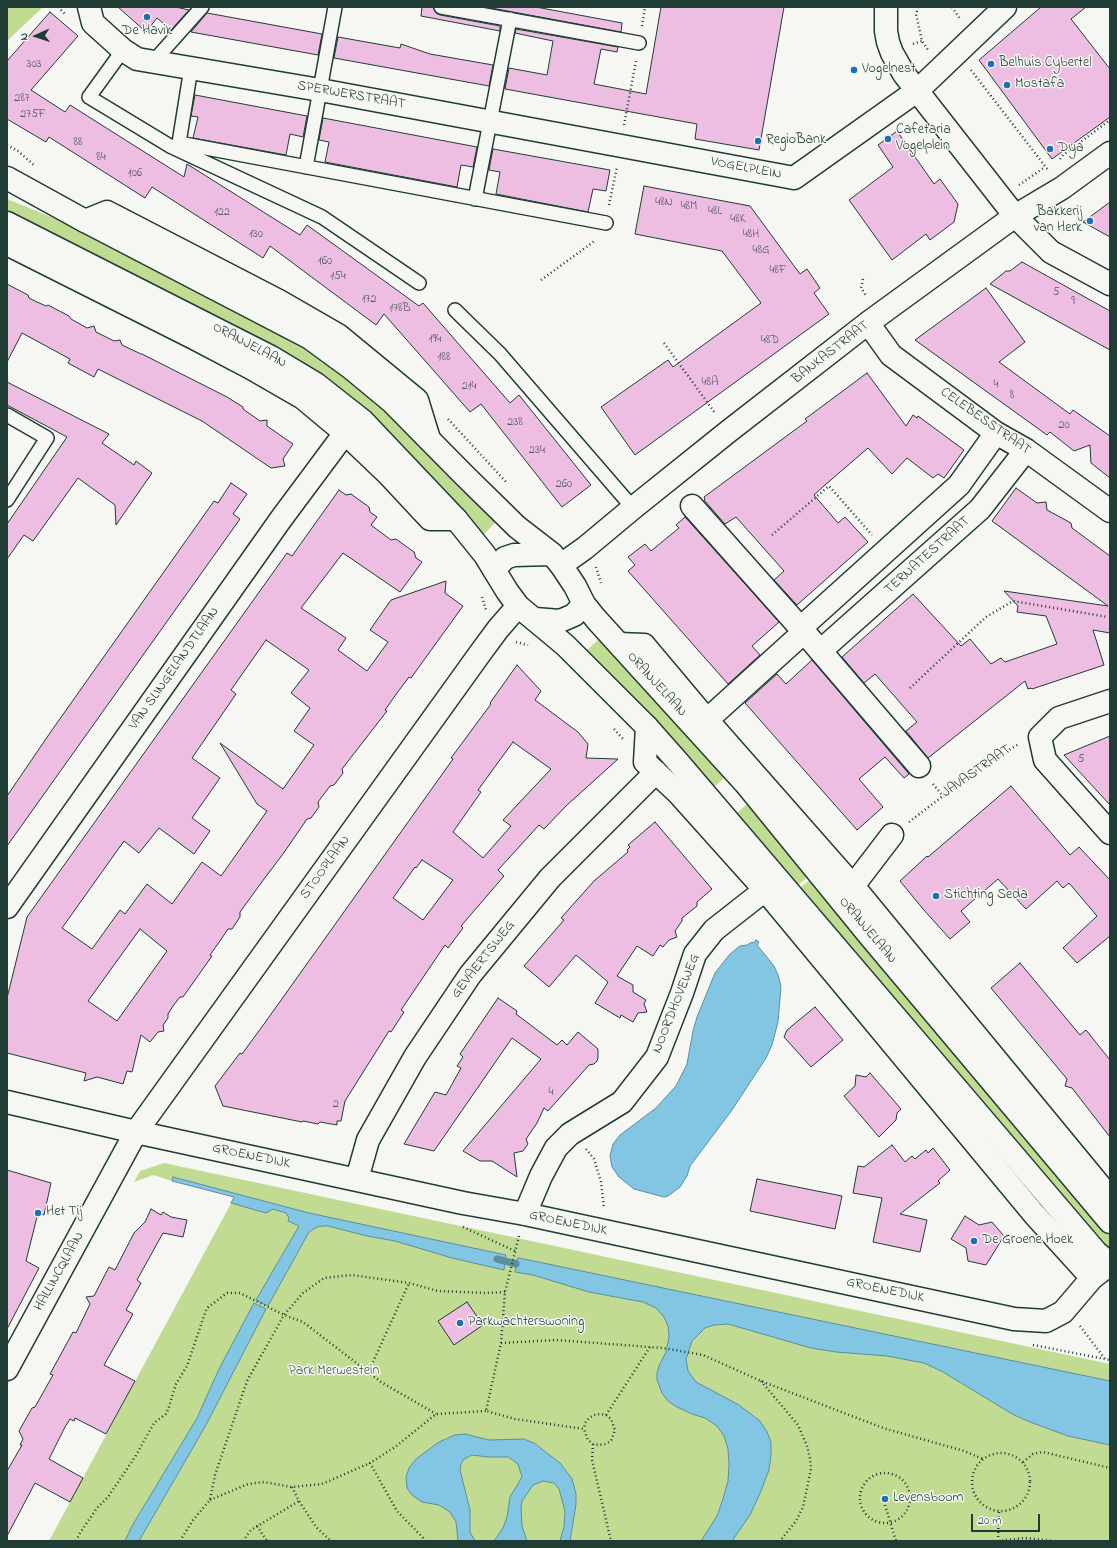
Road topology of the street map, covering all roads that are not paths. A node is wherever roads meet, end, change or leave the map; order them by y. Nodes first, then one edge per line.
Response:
1 (202, 7) edge
2 (335, 7) edge
3 (441, 7) edge
4 (886, 7) edge
5 (1005, 7) edge
6 (91, 15) edge
7 (510, 19) junction
8 (639, 43) road end
9 (138, 57) junction
10 (191, 68) junction
11 (320, 90) junction
12 (918, 90) junction
13 (490, 121) junction
14 (621, 146) joint
15 (1110, 153) edge
16 (306, 167) junction
17 (7, 178) edge
18 (475, 199) junction
19 (1015, 216) junction
20 (7, 223) edge
21 (606, 223) road end
22 (7, 244) edge
23 (419, 283) dead end
24 (1110, 284) edge
25 (455, 310) dead end
26 (868, 323) junction
27 (7, 415) edge
28 (345, 433) junction
29 (996, 433) junction
30 (1026, 450) junction
31 (7, 500) edge
32 (692, 506) dead end
33 (633, 508) junction
34 (1110, 511) edge
35 (456, 519) junction
36 (556, 560) junction
37 (494, 570) junction
38 (584, 604) junction
39 (527, 612) junction
40 (810, 639) junction
41 (619, 644) junction
42 (1110, 701) edge
43 (707, 720) junction
44 (647, 727) junction
45 (919, 766) dead end
46 (656, 772) junction
47 (1110, 833) edge
48 (892, 835) road end
49 (853, 886) junction
50 (765, 890) junction
51 (7, 906) edge
52 (7, 1102) edge
53 (136, 1132) junction
54 (357, 1179) junction
55 (1110, 1198) edge
56 (525, 1214) junction
57 (1110, 1222) edge
58 (1110, 1264) edge
59 (1092, 1278) junction
60 (7, 1369) edge

1 - 9 lane
2 - 11 lane
3 - 7 lane
4 - 12 street
5 - 12 street, VOGELPLEIN
6 - 9 street
7 - 8 lane
7 - 13 lane
9 - 10 street, SPERWERSTRAAT
9 - 23 lane
10 - 11 street, SPERWERSTRAAT
10 - 16 lane
11 - 13 street, SPERWERSTRAAT
11 - 16 lane
12 - 14 street, VOGELPLEIN
12 - 19 street
13 - 14 street, SPERWERSTRAAT
13 - 18 lane
15 - 19 street, BANKASTRAAT
16 - 18 lane
17 - 36 street, ORANJELAAN
18 - 21 lane
19 - 24 street
19 - 26 street, BANKASTRAAT
20 - 35 street, ORANJELAAN
22 - 28 street, ORANJELAAN
25 - 33 lane
26 - 29 street, CELEBESSTRAAT
26 - 33 street, BANKASTRAAT
27 - 31 lane
28 - 35 street, ORANJELAAN
28 - 51 street, VAN SLINGELANDTLAAN
29 - 30 street, CELEBESSTRAAT
29 - 40 street
30 - 34 street, CELEBESSTRAAT
30 - 40 street, TERNATESTRAAT
32 - 40 street
33 - 36 street, BANKASTRAAT
35 - 37 street, ORANJELAAN
36 - 37 street
36 - 38 street, ORANJELAAN
37 - 39 street, ORANJELAAN
38 - 39 street
38 - 41 street, ORANJELAAN
39 - 44 street, ORANJELAAN
39 - 53 street, STOOPLAAN
40 - 43 street
40 - 45 street
41 - 43 street, ORANJELAAN
41 - 57 street, ORANJELAAN
42 - 47 street
43 - 49 street, ORANJELAAN
44 - 46 street
44 - 58 street, ORANJELAAN
46 - 50 street
46 - 54 street, GEVAERTSWEG
48 - 49 street
49 - 55 street, ORANJELAAN
50 - 56 street, NOORDHOVEWEG
50 - 59 street
52 - 53 street, GROENEDIJK
53 - 54 street, GROENEDIJK
53 - 60 street, HALLINCQLAAN
54 - 56 street, GROENEDIJK
56 - 59 street, GROENEDIJK
58 - 59 street, GROENEDIJK

